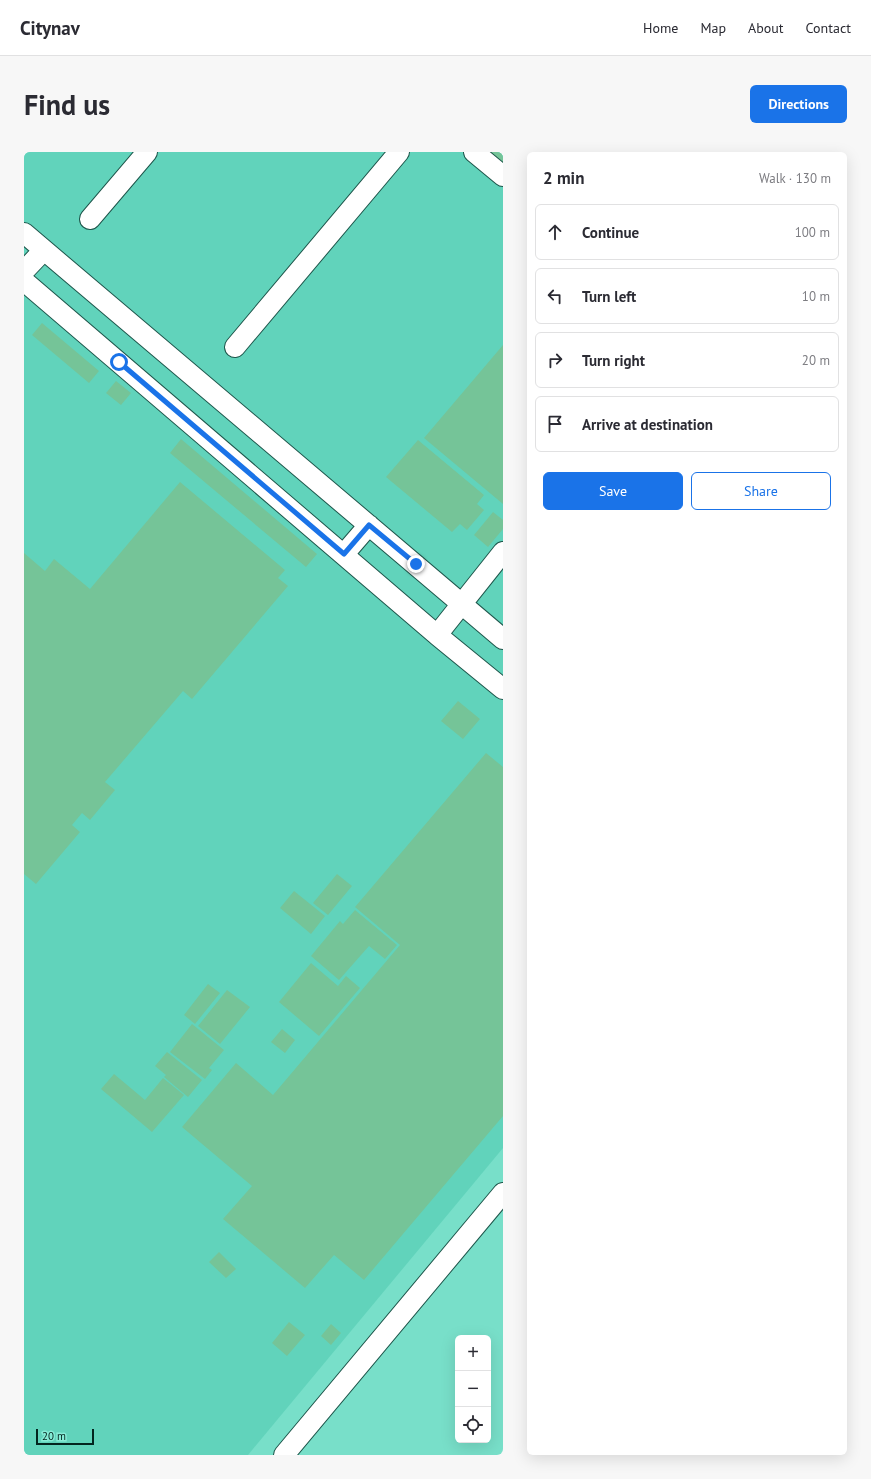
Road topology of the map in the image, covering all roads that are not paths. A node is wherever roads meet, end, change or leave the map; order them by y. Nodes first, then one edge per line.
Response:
1 (147, 152) edge
2 (399, 152) edge
3 (474, 152) edge
4 (503, 176) edge
5 (90, 219) dead end
6 (24, 233) edge
7 (44, 250) junction
8 (24, 271) edge
9 (24, 280) edge
10 (235, 347) dead end
11 (369, 525) junction
12 (503, 552) edge
13 (344, 554) junction
14 (462, 604) junction
15 (436, 635) junction
16 (503, 639) edge
17 (503, 689) edge
18 (503, 1193) edge
19 (284, 1455) edge

1 - 5 street
2 - 10 street
3 - 4 street
6 - 7 street
7 - 8 street
7 - 11 street
9 - 13 street
11 - 13 street
11 - 14 street
12 - 14 street
13 - 15 street
14 - 15 street
14 - 16 street
15 - 17 street
18 - 19 street

